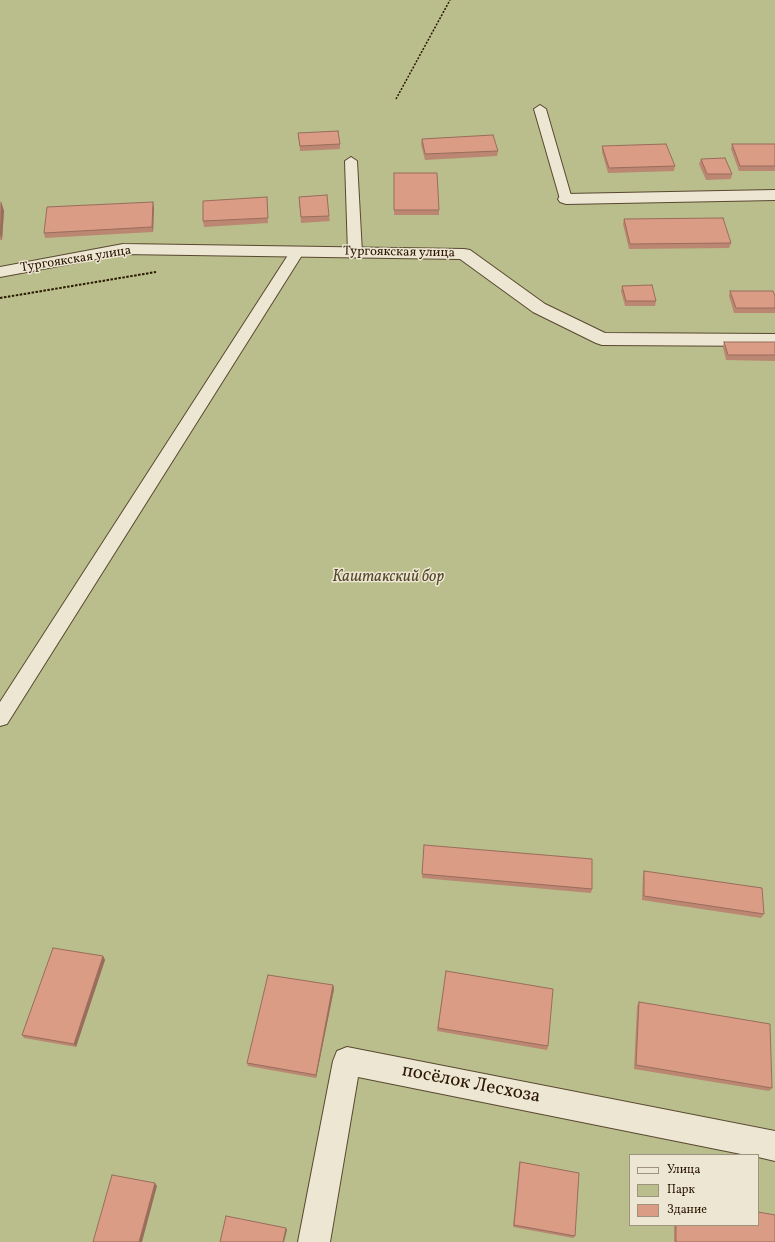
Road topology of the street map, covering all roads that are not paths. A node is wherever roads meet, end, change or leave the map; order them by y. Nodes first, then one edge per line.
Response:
1 (540, 109) dead end
2 (351, 161) dead end
3 (775, 195) edge
4 (566, 199) joint
5 (297, 252) junction
6 (355, 253) junction
7 (0, 272) edge
8 (775, 340) edge
9 (0, 718) edge
10 (775, 1146) edge
11 (314, 1242) edge

1 - 4 lane
2 - 6 lane
3 - 4 street
5 - 6 street, Тургоякская улица
5 - 7 street, Тургоякская улица
5 - 9 lane
6 - 8 street, Тургоякская улица
10 - 11 street, посёлок Лесхоза

